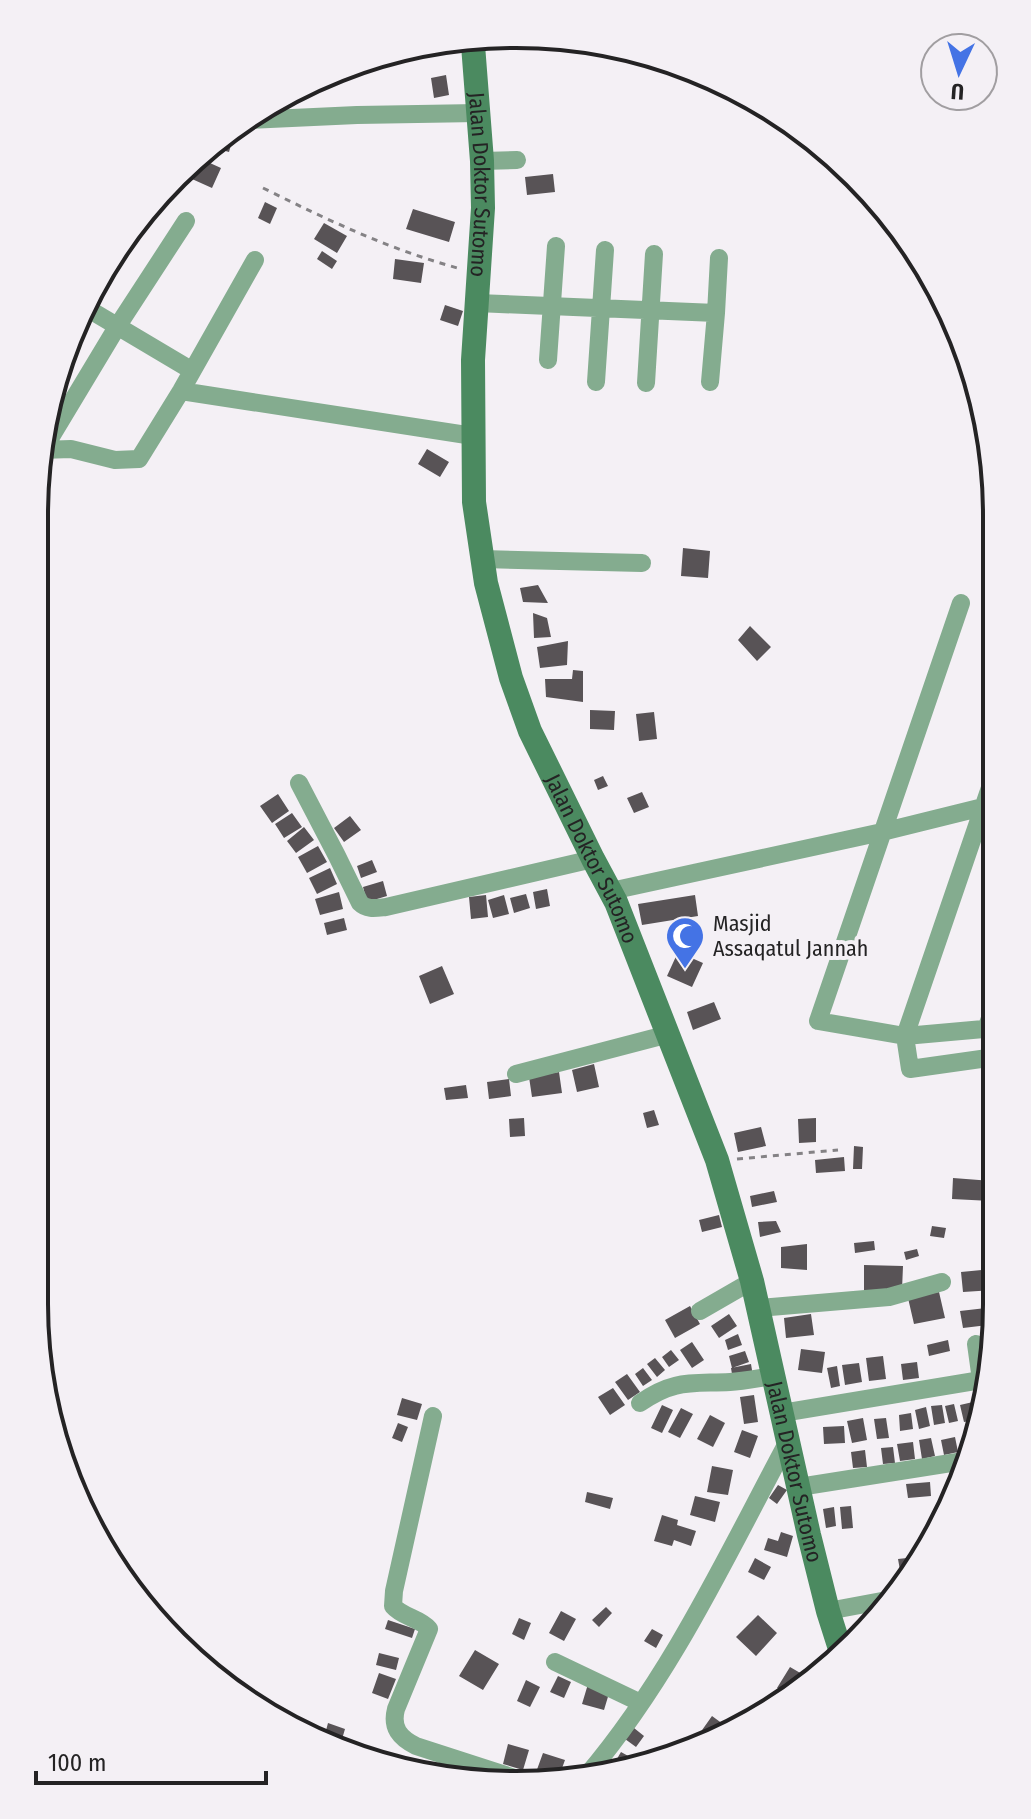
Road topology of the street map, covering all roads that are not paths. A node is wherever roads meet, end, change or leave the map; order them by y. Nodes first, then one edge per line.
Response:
1 (473, 50) edge
2 (478, 113) junction
3 (269, 119) edge
4 (517, 160) dead end
5 (482, 161) junction
6 (186, 221) dead end
7 (556, 246) dead end
8 (605, 250) dead end
9 (654, 254) dead end
10 (719, 258) dead end
11 (255, 260) dead end
12 (477, 303) junction
13 (551, 306) junction
14 (602, 308) junction
15 (652, 310) junction
16 (94, 313) edge
17 (716, 313) junction
18 (117, 327) junction
19 (548, 360) dead end
20 (191, 370) junction
21 (596, 382) dead end
22 (710, 382) dead end
23 (646, 383) dead end
24 (181, 391) junction
25 (57, 426) edge
26 (473, 436) junction
27 (53, 450) edge
28 (482, 559) junction
29 (642, 563) dead end
30 (961, 603) dead end
31 (299, 783) dead end
32 (983, 807) joint
33 (882, 832) junction
34 (593, 859) junction
35 (611, 891) junction
36 (983, 1030) edge
37 (669, 1034) junction
38 (905, 1036) junction
39 (983, 1059) edge
40 (516, 1074) dead end
41 (752, 1281) junction
42 (942, 1282) dead end
43 (758, 1308) junction
44 (700, 1311) dead end
45 (976, 1344) dead end
46 (979, 1364) edge
47 (773, 1376) junction
48 (975, 1389) edge
49 (640, 1403) dead end
50 (782, 1413) junction
51 (433, 1416) dead end
52 (787, 1443) junction
53 (955, 1462) edge
54 (799, 1487) junction
55 (875, 1602) edge
56 (828, 1611) junction
57 (838, 1642) edge
58 (555, 1662) dead end
59 (641, 1703) junction
60 (597, 1764) edge
61 (491, 1770) edge

1 - 2 street, Jalan Doktor Sutomo
2 - 3 street
2 - 5 street, Jalan Doktor Sutomo
4 - 5 street
5 - 12 street, Jalan Doktor Sutomo
6 - 18 street
7 - 13 street
8 - 14 street
9 - 15 street
10 - 17 street
11 - 20 street
12 - 13 street
12 - 26 street, Jalan Doktor Sutomo
13 - 14 street
13 - 19 street
14 - 15 street
14 - 21 street
15 - 17 street
15 - 23 street
16 - 18 street
17 - 22 street
18 - 20 street
18 - 25 street
20 - 24 street
24 - 26 street
24 - 27 street
26 - 28 street, Jalan Doktor Sutomo
28 - 29 street
28 - 34 street, Jalan Doktor Sutomo
30 - 33 street
31 - 34 street
32 - 33 street
32 - 38 street
33 - 35 street
33 - 38 street
34 - 35 street, Jalan Doktor Sutomo
35 - 37 street, Jalan Doktor Sutomo
36 - 38 street
37 - 40 street
37 - 41 street, Jalan Doktor Sutomo
38 - 39 street
41 - 43 street, Jalan Doktor Sutomo
41 - 44 street
42 - 43 street
43 - 47 street, Jalan Doktor Sutomo
45 - 46 street
47 - 49 street
47 - 50 street, Jalan Doktor Sutomo
48 - 50 street
50 - 52 street, Jalan Doktor Sutomo
51 - 61 street
52 - 54 street, Jalan Doktor Sutomo
52 - 59 street
53 - 54 street
54 - 56 street, Jalan Doktor Sutomo
55 - 56 street
56 - 57 street, Jalan Doktor Sutomo
58 - 59 street
59 - 60 street

